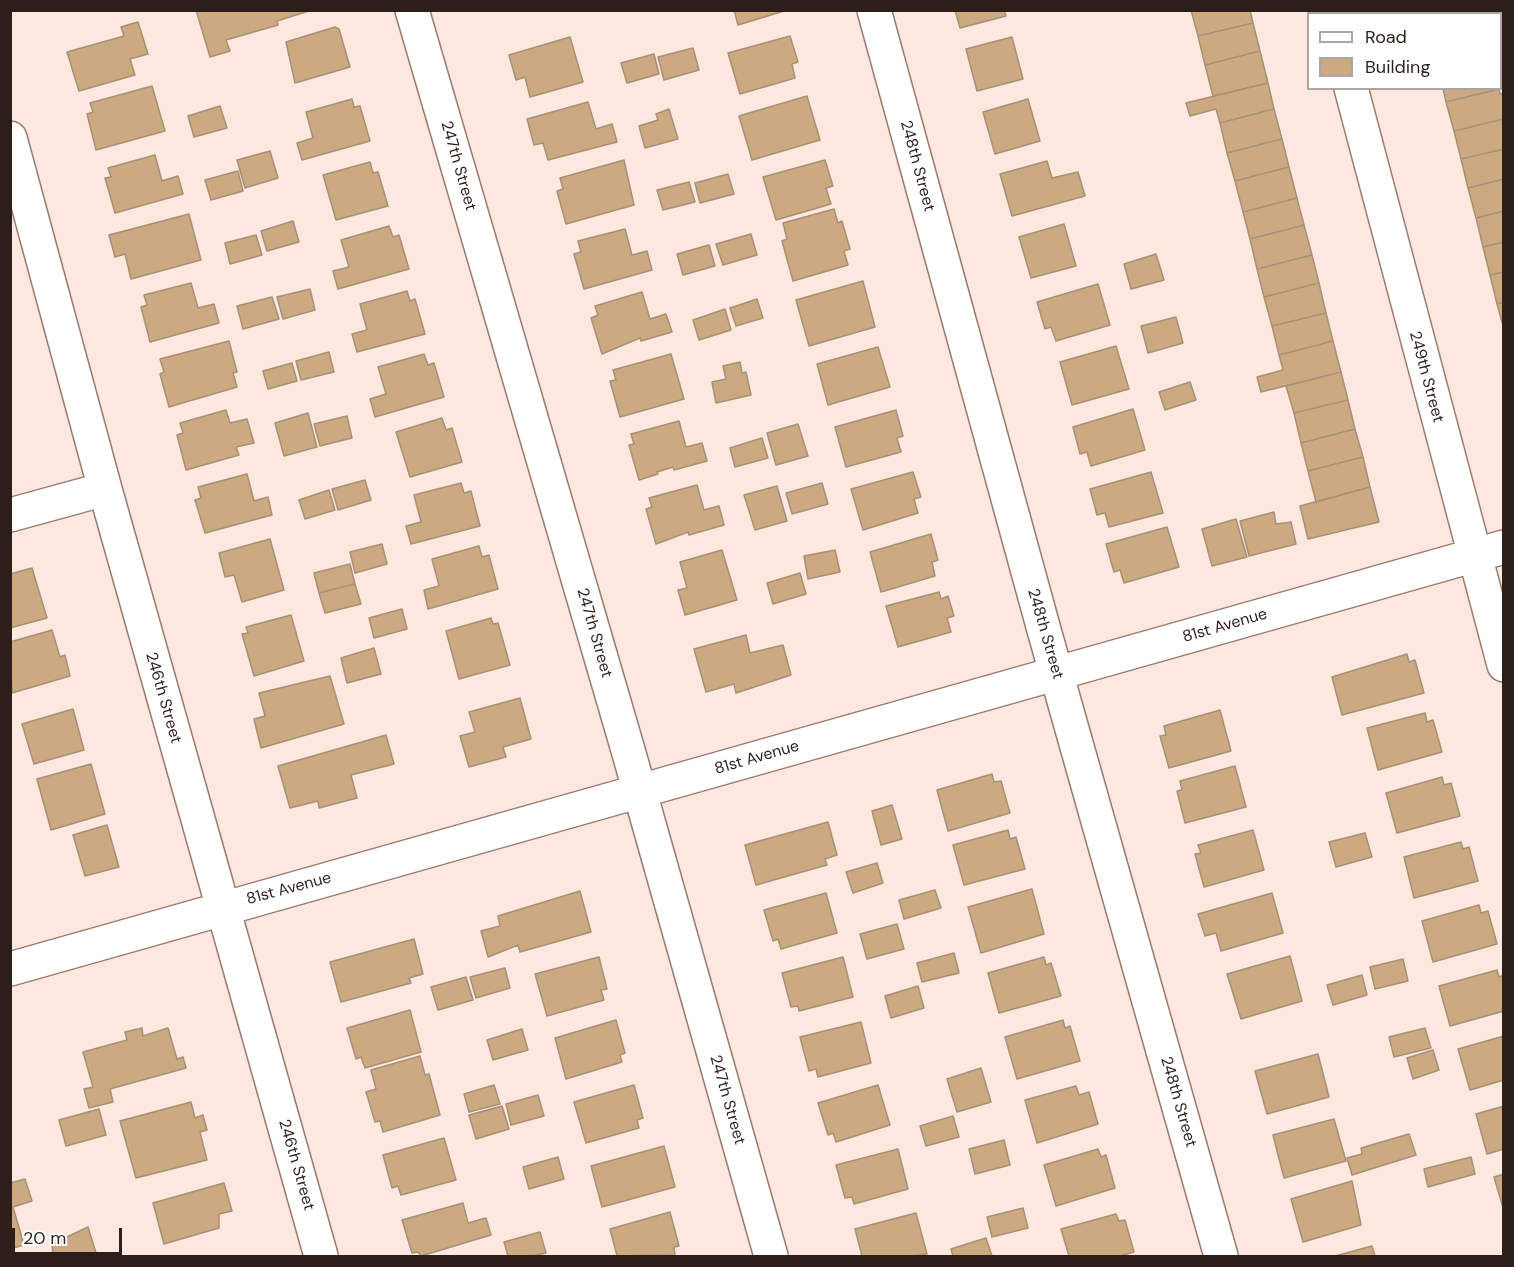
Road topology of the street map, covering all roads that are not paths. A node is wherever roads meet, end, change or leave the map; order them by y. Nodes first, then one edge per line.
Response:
1 (412, 10) edge
2 (874, 10) edge
3 (1352, 90) edge
4 (10, 138) edge
5 (105, 489) junction
6 (10, 515) edge
7 (1488, 552) edge
8 (1503, 665) edge
9 (1056, 673) junction
10 (640, 791) junction
11 (222, 907) junction
12 (10, 969) edge
13 (321, 1257) edge
14 (771, 1257) edge
15 (1221, 1257) edge

1 - 10 street, 247th Street
2 - 9 street, 248th Street
3 - 7 street, 249th Street
4 - 5 street, 246th Street
5 - 6 street
5 - 11 street, 246th Street
7 - 8 street, 249th Street
7 - 9 street, 81st Avenue
9 - 10 street, 81st Avenue
9 - 15 street, 248th Street
10 - 11 street, 81st Avenue
10 - 14 street, 247th Street
11 - 12 street, 81st Avenue
11 - 13 street, 246th Street

